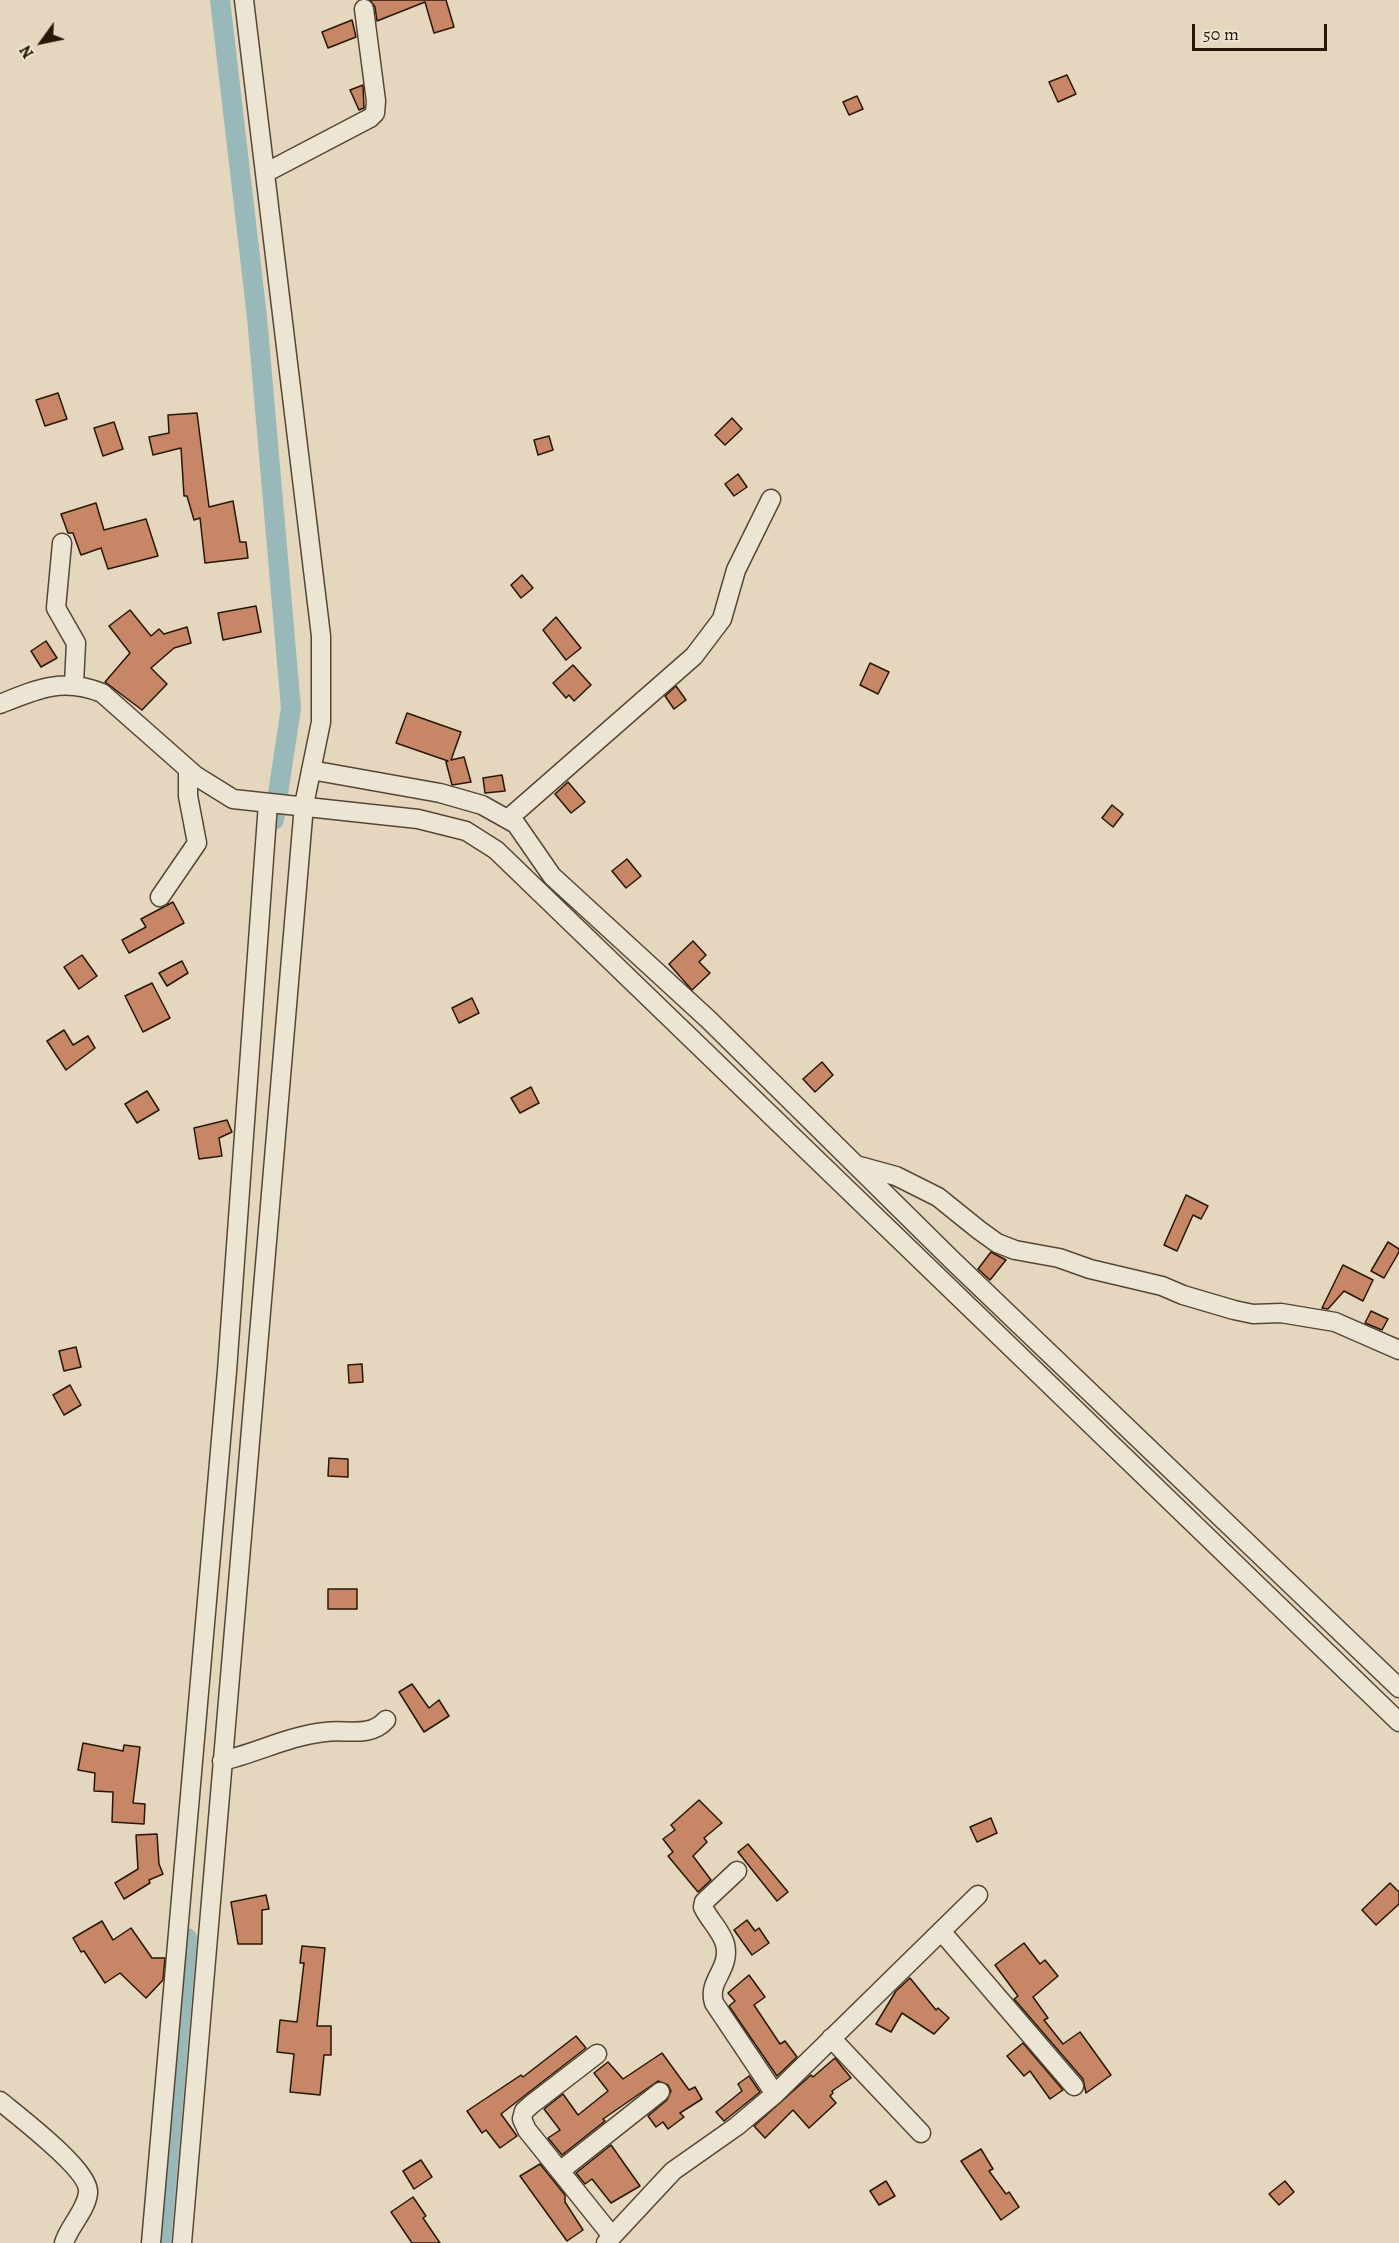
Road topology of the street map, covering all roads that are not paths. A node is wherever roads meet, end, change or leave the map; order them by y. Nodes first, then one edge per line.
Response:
1 (244, 0) edge
2 (364, 9) dead end
3 (265, 173) junction
4 (771, 499) dead end
5 (62, 543) dead end
6 (74, 684) junction
7 (0, 704) edge
8 (188, 769) junction
9 (311, 770) junction
10 (287, 804) junction
11 (509, 818) junction
12 (160, 897) dead end
13 (856, 1165) junction
14 (1399, 1350) edge
15 (1399, 1688) edge
16 (386, 1720) dead end
17 (1399, 1722) edge
18 (222, 1761) junction
19 (737, 1871) dead end
20 (978, 1895) dead end
21 (941, 1931) junction
22 (831, 2038) junction
23 (597, 2054) dead end
24 (1074, 2086) dead end
25 (660, 2092) dead end
26 (775, 2094) junction
27 (0, 2101) edge
28 (921, 2133) dead end
29 (560, 2171) junction
30 (609, 2239) edge
31 (64, 2243) edge
32 (151, 2243) edge
33 (182, 2243) edge

1 - 3 street
2 - 3 street
3 - 9 street
4 - 11 street
5 - 6 street
6 - 7 street
6 - 8 street
8 - 10 street
8 - 12 street
9 - 10 street
9 - 11 street
10 - 17 street
10 - 18 street
10 - 32 street
11 - 13 street
13 - 14 street
13 - 15 street
16 - 18 street
18 - 33 street
19 - 26 street
20 - 21 street
21 - 22 street
21 - 24 street
22 - 26 street
22 - 28 street
23 - 29 street
25 - 29 street
26 - 30 street
27 - 31 street
29 - 30 street

